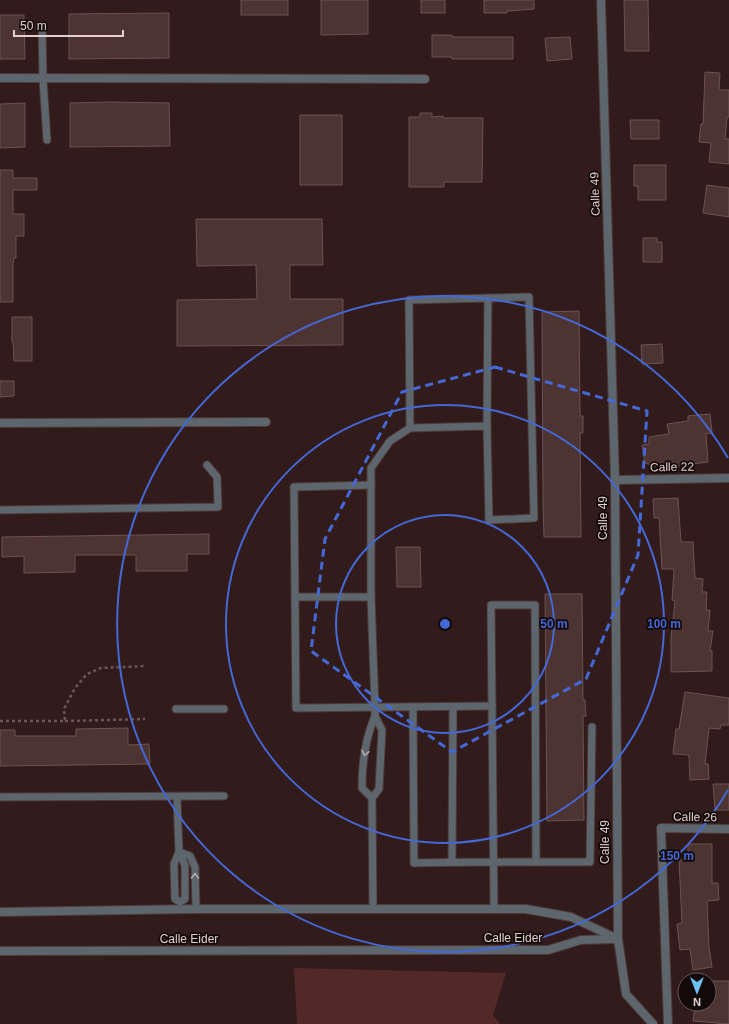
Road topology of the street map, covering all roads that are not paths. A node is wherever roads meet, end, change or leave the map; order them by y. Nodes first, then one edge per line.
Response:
1 (601, 0) edge
2 (42, 27) dead end
3 (0, 78) edge
4 (43, 79) junction
5 (425, 79) dead end
6 (47, 140) dead end
7 (488, 298) junction
8 (266, 422) dead end
9 (0, 423) edge
10 (487, 426) junction
11 (410, 428) junction
12 (207, 465) dead end
13 (729, 478) edge
14 (615, 480) junction
15 (371, 485) junction
16 (0, 510) edge
17 (295, 597) junction
18 (371, 597) junction
19 (492, 706) junction
20 (375, 707) junction
21 (413, 707) junction
22 (453, 707) junction
23 (224, 708) dead end
24 (176, 709) dead end
25 (375, 716) junction
26 (592, 727) dead end
27 (224, 796) dead end
28 (0, 797) edge
29 (177, 797) junction
30 (372, 798) junction
31 (729, 829) edge
32 (179, 852) junction
33 (452, 862) junction
34 (493, 862) junction
35 (536, 862) junction
36 (180, 905) junction
37 (196, 909) junction
38 (373, 909) junction
39 (494, 909) junction
40 (0, 912) edge
41 (618, 939) junction
42 (0, 951) edge
43 (653, 1024) edge
44 (668, 1024) edge

1 - 14 street, Calle 49
2 - 4 lane
3 - 4 street
4 - 5 street
4 - 6 lane
7 - 10 lane
7 - 10 lane
7 - 11 lane
8 - 9 street
10 - 11 lane
11 - 15 lane
12 - 16 lane
13 - 14 street, Calle 22
14 - 41 street, Calle 49
15 - 17 lane
15 - 18 lane
17 - 18 lane
17 - 20 lane
18 - 20 lane
19 - 22 lane
19 - 34 lane
19 - 35 lane
20 - 21 lane
20 - 25 lane
21 - 22 lane
21 - 33 lane
22 - 33 lane
23 - 24 lane
25 - 30 lane
25 -> 30 lane
26 - 35 lane
27 - 29 lane
28 - 29 lane
29 - 32 lane
30 - 38 lane
31 - 44 street, Calle 26
32 - 36 lane
32 - 36 lane
37 -> 32 lane
33 - 34 lane
34 - 35 lane
34 - 39 lane
36 - 37 street
36 - 40 street
37 - 38 street
38 - 39 street
39 - 41 street
41 - 42 street, Calle Eider
41 - 43 street, Calle 49

